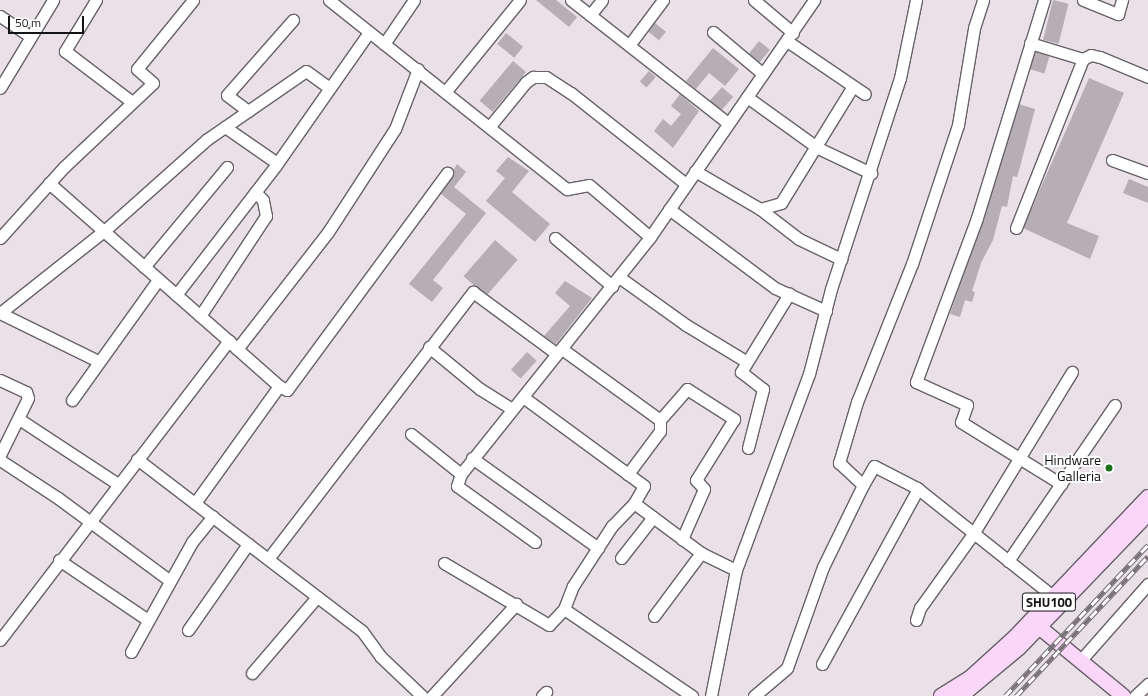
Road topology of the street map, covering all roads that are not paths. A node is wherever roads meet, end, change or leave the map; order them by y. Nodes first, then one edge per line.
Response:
1 (53, 0) edge
2 (96, 0) edge
3 (193, 0) edge
4 (329, 0) edge
5 (414, 0) edge
6 (520, 0) edge
7 (571, 0) edge
8 (602, 0) edge
9 (662, 0) edge
10 (754, 0) edge
11 (814, 0) edge
12 (915, 0) edge
13 (983, 0) edge
14 (1044, 0) edge
15 (1083, 0) edge
16 (1122, 0) edge
17 (590, 15) junction
18 (0, 16) edge
19 (293, 20) dead end
20 (369, 32) junction
21 (713, 32) dead end
22 (31, 37) junction
23 (790, 37) junction
24 (1030, 43) junction
25 (384, 44) junction
26 (630, 44) junction
27 (1083, 59) junction
28 (418, 69) junction
29 (764, 74) junction
30 (1148, 77) edge
31 (853, 86) junction
32 (0, 88) edge
33 (329, 88) junction
34 (446, 91) junction
35 (864, 94) dead end
36 (747, 97) junction
37 (132, 102) junction
38 (248, 111) junction
39 (728, 124) junction
40 (225, 126) junction
41 (490, 126) junction
42 (818, 148) junction
43 (1112, 160) dead end
44 (277, 163) junction
45 (227, 167) dead end
46 (695, 171) junction
47 (447, 173) dead end
48 (871, 173) junction
49 (1148, 173) edge
50 (50, 183) junction
51 (686, 184) junction
52 (255, 192) junction
53 (669, 209) junction
54 (760, 209) junction
55 (1016, 228) dead end
56 (104, 231) junction
57 (650, 237) junction
58 (0, 238) edge
59 (554, 238) dead end
60 (841, 259) junction
61 (144, 267) junction
62 (158, 280) junction
63 (615, 281) junction
64 (789, 294) junction
65 (176, 295) junction
66 (826, 310) junction
67 (0, 313) edge
68 (200, 316) junction
69 (233, 345) junction
70 (429, 346) junction
71 (560, 352) junction
72 (98, 361) junction
73 (747, 362) junction
74 (1072, 372) dead end
75 (0, 380) edge
76 (280, 386) junction
77 (523, 397) junction
78 (72, 400) dead end
79 (1115, 405) dead end
80 (512, 409) junction
81 (19, 418) junction
82 (660, 420) junction
83 (411, 434) dead end
84 (748, 448) dead end
85 (0, 455) edge
86 (472, 458) junction
87 (1018, 458) junction
88 (137, 459) junction
89 (0, 460) edge
90 (461, 474) junction
91 (628, 474) junction
92 (118, 484) junction
93 (1061, 484) junction
94 (863, 485) junction
95 (918, 489) junction
96 (1148, 497) edge
97 (195, 503) junction
98 (634, 503) junction
99 (1148, 514) edge
100 (213, 516) junction
101 (653, 517) junction
102 (89, 521) junction
103 (973, 534) junction
104 (682, 539) junction
105 (535, 542) dead end
106 (248, 544) junction
107 (598, 548) junction
108 (701, 552) junction
109 (621, 558) dead end
110 (268, 559) junction
111 (59, 560) junction
112 (1008, 562) junction
113 (444, 563) dead end
114 (736, 570) junction
115 (170, 581) junction
116 (1148, 584) edge
117 (317, 597) junction
118 (1054, 597) junction
119 (516, 604) junction
120 (564, 609) junction
121 (654, 616) dead end
122 (148, 620) junction
123 (916, 620) dead end
124 (1036, 624) junction
125 (188, 630) dead end
126 (0, 640) edge
127 (130, 652) dead end
128 (1080, 661) junction
129 (822, 664) dead end
130 (252, 673) dead end
131 (1148, 684) edge
132 (422, 696) edge
133 (432, 696) edge
134 (692, 696) edge
135 (711, 696) edge
136 (754, 696) edge
137 (941, 696) edge
138 (961, 696) edge
139 (1122, 696) edge
140 (1135, 696) edge

1 - 22 street
2 - 37 street
3 - 37 street
4 - 20 street
5 - 25 street
6 - 34 street
7 - 17 street
8 - 17 street
9 - 26 street
10 - 23 street
11 - 23 street
12 - 48 street
13 - 94 street
14 - 24 street
15 - 16 street
17 - 26 street
18 - 22 street
19 - 38 street
20 - 25 street
20 - 33 street
21 - 29 street
22 - 32 street
23 - 29 street
23 - 31 street
24 - 27 street
24 - 87 street
25 - 28 street
26 - 39 street
27 - 30 street
27 - 55 street
28 - 34 street
28 - 69 street
29 - 36 street
31 - 35 street
31 - 42 street
33 - 38 street
33 - 44 street
34 - 41 street
36 - 39 street
36 - 42 street
37 - 50 street
38 - 40 street
39 - 46 street
40 - 44 street
40 - 56 street
41 - 51 street
41 - 57 street
42 - 48 street
42 - 54 street
43 - 49 street
44 - 52 street
45 - 61 street
46 - 51 street
46 - 54 street
47 - 76 street
48 - 60 street
50 - 56 street
50 - 58 street
51 - 53 street
52 - 65 street
52 - 68 street
53 - 57 street
53 - 64 street
54 - 60 street
56 - 61 street
56 - 67 street
57 - 63 street
59 - 63 street
60 - 66 street
61 - 62 street
62 - 65 street
62 - 72 street
63 - 71 street
63 - 73 street
64 - 66 street
64 - 73 street
65 - 68 street
66 - 114 street
67 - 72 street
68 - 69 street
69 - 76 street
69 - 88 street
70 - 71 street
70 - 80 street
70 - 110 street
71 - 77 street
71 - 82 street
72 - 78 street
73 - 84 street
74 - 87 street
75 - 81 street
76 - 97 street
77 - 80 street
77 - 91 street
79 - 93 street
80 - 86 street
81 - 85 street
81 - 92 street
82 - 91 street
82 - 104 street
83 - 90 street
86 - 90 street
86 - 107 street
87 - 93 street
87 - 103 street
88 - 92 street
88 - 97 street
89 - 102 street
90 - 105 street
91 - 98 street
92 - 102 street
93 - 112 street
94 - 95 street
94 - 136 street
95 - 103 street
95 - 129 street
96 - 118 main road, SHU100
97 - 100 street
98 - 101 street
98 - 107 street
99 - 124 main road, SHU100
100 - 106 street
100 - 115 street
101 - 104 street
101 - 109 street
102 - 111 street
102 - 115 street
103 - 112 street
103 - 123 street
104 - 108 street
106 - 110 street
106 - 125 street
107 - 120 street
108 - 114 street
108 - 121 street
110 - 117 street
111 - 122 street
111 - 126 street
112 - 118 street
113 - 119 street
114 - 135 street
115 - 122 street
116 - 128 street
117 - 130 street
117 - 132 street
118 - 124 main road, SHU100
119 - 120 street
119 - 133 street
120 - 134 street
122 - 127 street
124 - 128 main road
124 - 137 main road, SHU100
124 - 138 main road, SHU100
128 - 139 main road
131 - 140 street

